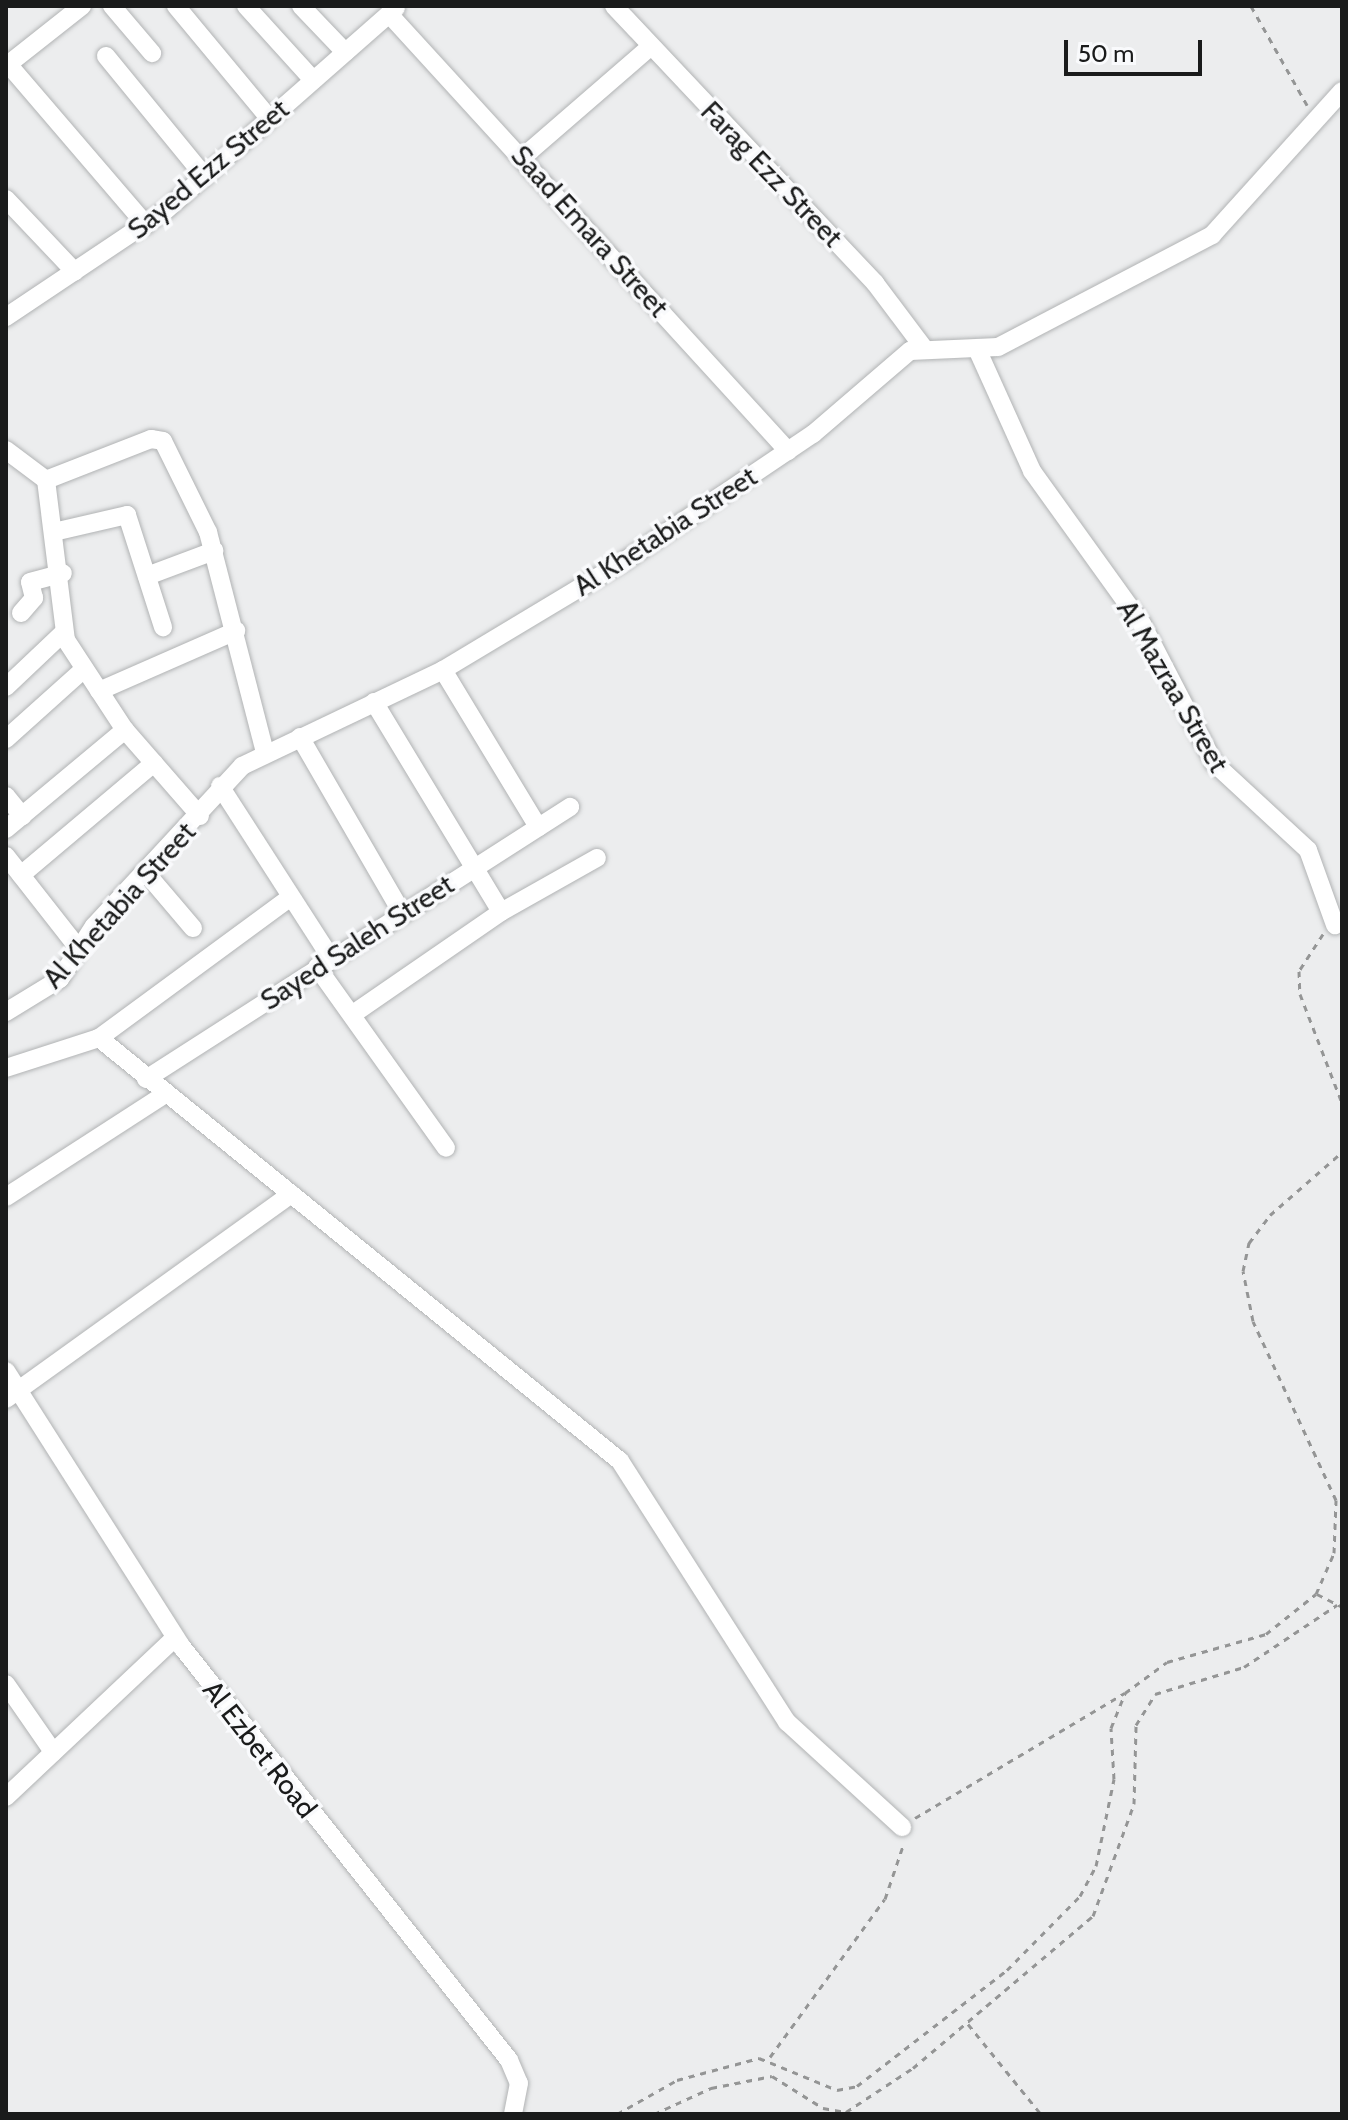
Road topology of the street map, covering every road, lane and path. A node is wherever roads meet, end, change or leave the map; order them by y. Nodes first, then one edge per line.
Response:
1 (82, 6) edge
2 (112, 6) edge
3 (176, 6) edge
4 (246, 6) edge
5 (301, 6) edge
6 (614, 6) edge
7 (1251, 6) edge
8 (394, 10) edge
9 (650, 47) junction
10 (345, 52) junction
11 (152, 53) dead end
12 (106, 56) dead end
13 (7, 65) edge
14 (313, 80) junction
15 (1342, 91) edge
16 (1313, 116) junction
17 (269, 118) junction
18 (523, 157) junction
19 (205, 177) junction
20 (6, 199) edge
21 (146, 225) junction
22 (75, 272) junction
23 (6, 317) edge
24 (923, 347) junction
25 (977, 349) junction
26 (6, 450) edge
27 (788, 451) junction
28 (46, 480) junction
29 (58, 531) junction
30 (214, 551) junction
31 (63, 573) junction
32 (147, 576) junction
33 (21, 613) dead end
34 (163, 627) dead end
35 (236, 631) junction
36 (64, 632) junction
37 (84, 669) junction
38 (443, 670) junction
39 (7, 683) edge
40 (99, 691) junction
41 (374, 702) junction
42 (125, 730) junction
43 (300, 737) junction
44 (6, 739) edge
45 (265, 753) junction
46 (154, 763) junction
47 (220, 786) junction
48 (6, 796) edge
49 (570, 807) dead end
50 (22, 816) junction
51 (200, 816) junction
52 (538, 827) junction
53 (6, 829) edge
54 (6, 856) edge
55 (597, 858) dead end
56 (474, 868) junction
57 (147, 874) junction
58 (21, 875) junction
59 (291, 897) junction
60 (501, 912) junction
61 (402, 913) junction
62 (1335, 925) joint
63 (193, 928) dead end
64 (79, 949) junction
65 (324, 962) junction
66 (6, 1012) edge
67 (353, 1014) junction
68 (99, 1038) junction
69 (9, 1061) edge
70 (146, 1079) junction
71 (165, 1094) junction
72 (1342, 1103) edge
73 (446, 1148) dead end
74 (1342, 1152) edge
75 (291, 1194) junction
76 (6, 1197) edge
77 (6, 1371) edge
78 (12, 1395) edge
79 (1316, 1594) junction
80 (1340, 1606) edge
81 (175, 1638) junction
82 (6, 1684) edge
83 (1125, 1693) junction
84 (53, 1752) junction
85 (6, 1797) edge
86 (902, 1827) junction
87 (968, 2024) junction
88 (770, 2057) junction
89 (513, 2114) edge
90 (617, 2114) edge
91 (654, 2114) edge
92 (1041, 2114) edge

1 - 13 street
2 - 11 street
3 - 17 street
4 - 14 street
5 - 10 street
6 - 9 street, Farag Ezz Street
7 - 16 path
8 - 10 street, Sayed Ezz Street
8 - 18 street, Saad Emara Street
9 - 18 street
9 - 24 street, Farag Ezz Street
10 - 14 street, Sayed Ezz Street
12 - 19 street
13 - 21 street
14 - 17 street, Sayed Ezz Street
15 - 16 street
16 - 25 street
17 - 19 street, Sayed Ezz Street
18 - 27 street, Saad Emara Street
19 - 21 street, Sayed Ezz Street
20 - 22 street
21 - 22 street, Sayed Ezz Street
22 - 23 street, Sayed Ezz Street
24 - 25 street
24 - 27 street, Al Khetabia Street
25 - 62 street, Al Mazraa Street
26 - 28 street
27 - 38 street, Al Khetabia Street
28 - 29 street
28 - 30 street
29 - 31 street
29 - 32 street
30 - 32 street
30 - 35 street
31 - 33 street
31 - 36 street
32 - 34 street
35 - 40 street
35 - 45 street
36 - 37 street
36 - 39 street
37 - 40 street
37 - 44 street
38 - 41 street, Al Khetabia Street
38 - 52 street
40 - 42 street
41 - 43 street, Al Khetabia Street
41 - 56 street
42 - 46 street
42 - 50 street
43 - 45 street, Al Khetabia Street
43 - 61 street
45 - 47 street, Al Khetabia Street
46 - 51 street
46 - 58 street
47 - 51 street, Al Khetabia Street
47 - 59 street
48 - 50 street
49 - 52 street, Sayed Saleh Street
50 - 53 street
51 - 57 street, Al Khetabia Street
52 - 56 street, Sayed Saleh Street
54 - 58 street
55 - 60 street
56 - 60 street
56 - 61 street, Sayed Saleh Street
57 - 63 street
57 - 64 street, Al Khetabia Street
58 - 64 street
59 - 65 street
59 - 68 street
60 - 67 street
61 - 65 street, Sayed Saleh Street
62 - 72 path
64 - 66 street, Al Khetabia Street
65 - 67 street
65 - 70 street, Sayed Saleh Street
67 - 73 street
68 - 69 street
68 - 70 street
70 - 71 street
71 - 75 street
71 - 76 street
74 - 79 path
75 - 78 street
75 - 86 street
77 - 78 street, Al Ezbet Road
78 - 81 street, Al Ezbet Road
79 - 80 path
79 - 83 path
80 - 87 path
81 - 84 street
81 - 89 street, Al Ezbet Road
82 - 84 street
83 - 86 path
83 - 88 path
84 - 85 street
86 - 88 path
87 - 91 path
87 - 92 path
88 - 90 path

